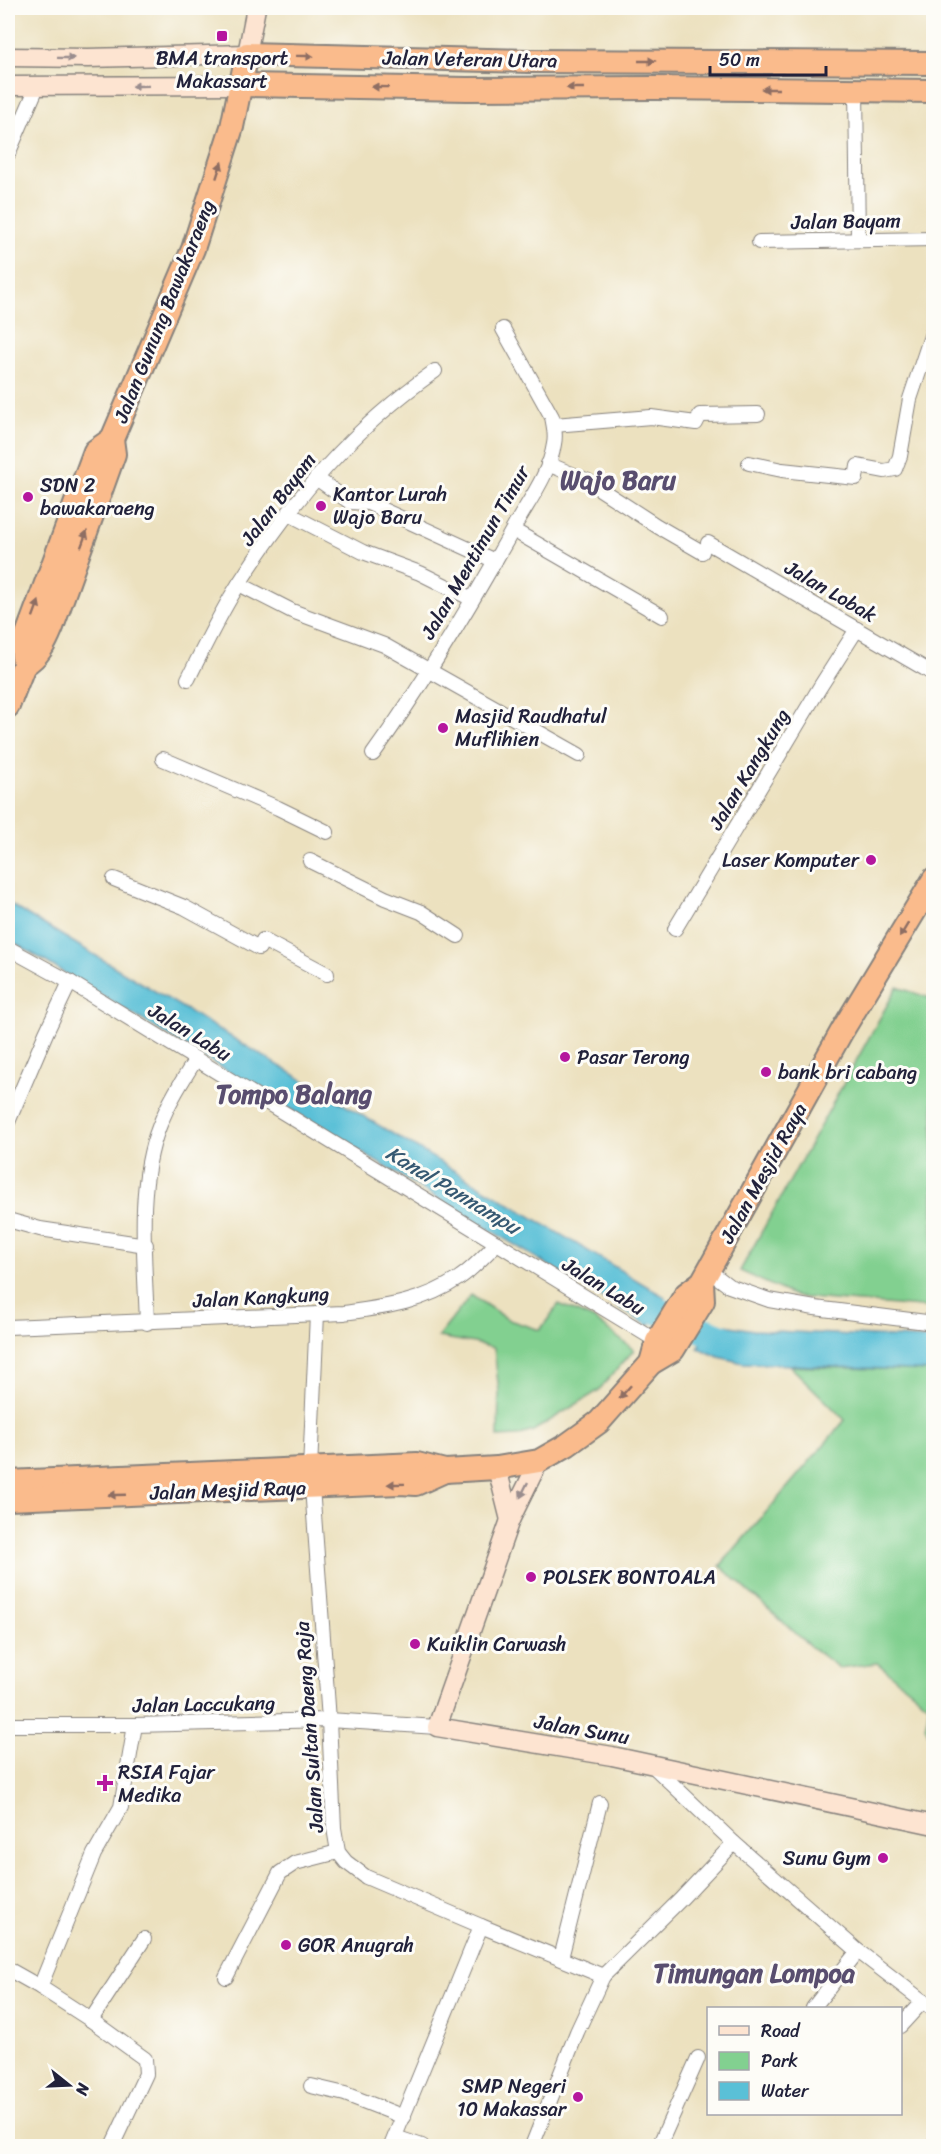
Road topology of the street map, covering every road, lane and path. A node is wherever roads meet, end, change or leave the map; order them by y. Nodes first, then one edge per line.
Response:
1 (256, 8) edge
2 (247, 54) junction
3 (8, 57) edge
4 (530, 61) junction
5 (816, 62) junction
6 (933, 63) edge
7 (241, 85) junction
8 (8, 86) edge
9 (37, 87) junction
10 (531, 89) junction
11 (814, 89) junction
12 (856, 90) junction
13 (933, 91) edge
14 (8, 154) edge
15 (858, 239) junction
16 (933, 240) edge
17 (759, 242) dead end
18 (933, 327) edge
19 (503, 329) dead end
20 (435, 371) dead end
21 (758, 414) dead end
22 (554, 424) junction
23 (749, 463) dead end
24 (548, 465) junction
25 (316, 478) junction
26 (289, 514) junction
27 (513, 530) junction
28 (495, 561) junction
29 (239, 584) junction
30 (472, 599) junction
31 (662, 616) dead end
32 (857, 630) junction
33 (429, 669) junction
34 (933, 674) edge
35 (188, 680) dead end
36 (8, 706) edge
37 (373, 754) dead end
38 (579, 755) dead end
39 (163, 759) dead end
40 (327, 832) dead end
41 (310, 861) dead end
42 (114, 879) dead end
43 (933, 879) edge
44 (675, 929) dead end
45 (458, 936) dead end
46 (8, 948) edge
47 (327, 974) dead end
48 (70, 982) junction
49 (196, 1059) junction
50 (8, 1122) edge
51 (8, 1220) edge
52 (497, 1243) junction
53 (146, 1245) junction
54 (705, 1276) junction
55 (317, 1314) junction
56 (147, 1323) junction
57 (933, 1323) edge
58 (8, 1328) edge
59 (665, 1339) junction
60 (539, 1461) junction
61 (497, 1468) junction
62 (311, 1478) junction
63 (15, 1490) edge
64 (510, 1520) junction
65 (329, 1720) junction
66 (8, 1725) edge
67 (135, 1725) junction
68 (437, 1727) junction
69 (652, 1765) junction
70 (600, 1803) dead end
71 (933, 1825) edge
72 (734, 1843) junction
73 (338, 1852) junction
74 (481, 1926) junction
75 (144, 1939) dead end
76 (858, 1951) junction
77 (561, 1958) junction
78 (8, 1969) edge
79 (603, 1976) junction
80 (226, 1977) dead end
81 (40, 1987) junction
82 (928, 2005) edge
83 (814, 2007) edge
84 (91, 2020) junction
85 (902, 2024) edge
86 (698, 2058) dead end
87 (311, 2086) dead end
88 (404, 2117) junction
89 (393, 2142) edge
90 (112, 2146) edge
91 (422, 2146) edge
92 (532, 2146) edge
93 (659, 2146) edge

1 - 2 main road, Jalan Gunung Bawakaraeng
3 -> 2 main road, Jalan Veteran Utara
2 -> 4 highway, Jalan Veteran Utara
2 - 7 highway, Jalan Gunung Bawakaraeng
4 -> 5 highway, Jalan Veteran Utara
4 - 10 highway
5 - 6 highway, Jalan Veteran Utara
5 - 11 highway
7 -> 9 main road, Jalan Veteran Utara
10 -> 7 highway, Jalan Veteran Utara
36 -> 7 highway, Jalan Gunung Bawakaraeng
8 - 9 main road, Jalan Veteran Utara
9 - 14 street
11 -> 10 highway, Jalan Veteran Utara
11 - 12 highway, Jalan Veteran Utara
12 - 13 highway, Jalan Veteran Utara
12 - 15 street
15 - 16 street, Jalan Bayam
15 - 17 street, Jalan Bayam
18 - 23 street
19 - 22 street
20 - 25 street, Jalan Bayam
21 - 22 street
22 - 24 street, Jalan Mentimun Timur
24 - 27 street, Jalan Mentimun Timur
24 - 32 street, Jalan Lobak
25 - 26 street, Jalan Bayam
25 - 28 street
26 - 29 street, Jalan Bayam
26 - 30 street
27 - 28 street, Jalan Mentimun Timur
27 - 31 street
28 - 30 street, Jalan Mentimun Timur
29 - 33 street
29 - 35 street, Jalan Bayam
30 - 33 street, Jalan Mentimun Timur
32 - 34 street, Jalan Lobak
32 - 44 street, Jalan Kangkung
33 - 37 street, Jalan Mentimun Timur
33 - 38 street
39 - 40 street
41 - 45 street
42 - 47 street
43 -> 54 highway, Jalan Mesjid Raya
46 - 48 street, Jalan Labu
48 - 49 street, Jalan Labu
48 - 50 street
49 - 52 street, Jalan Labu
49 - 53 street
51 - 53 street
52 - 55 street, Jalan Kangkung
52 - 59 street, Jalan Labu
53 - 56 street
54 - 57 street
54 - 59 highway, Jalan Mesjid Raya
55 - 56 street, Jalan Kangkung
55 - 62 street, Jalan Sultan Daeng Raja
56 - 58 street, Jalan Kangkung
59 -> 60 highway, Jalan Mesjid Raya
60 - 61 highway, Jalan Mesjid Raya
60 -> 64 main road
61 -> 62 highway, Jalan Mesjid Raya
61 - 64 main road
62 -> 63 highway, Jalan Mesjid Raya
62 - 65 street, Jalan Sultan Daeng Raja
64 - 68 main road
65 - 67 street, Jalan Laccukang
65 - 68 street, Jalan Laccukang
65 - 73 street, Jalan Sultan Daeng Raja
66 - 67 street, Jalan Laccukang
67 - 81 street
68 - 69 main road, Jalan Sunu
69 - 71 main road, Jalan Sunu
69 - 72 street
70 - 77 street
72 - 76 street
72 - 79 street
73 - 74 street, Jalan Sultan Daeng Raja
73 - 80 street
74 - 77 street, Jalan Sultan Daeng Raja
74 - 88 street
75 - 84 street
76 - 82 street
76 - 83 street
77 - 79 street, Jalan Sultan Daeng Raja
78 - 81 street
79 - 92 street
81 - 84 street
82 - 85 street
84 - 90 street
86 - 93 street
87 - 88 street
88 - 89 street
89 - 91 street

